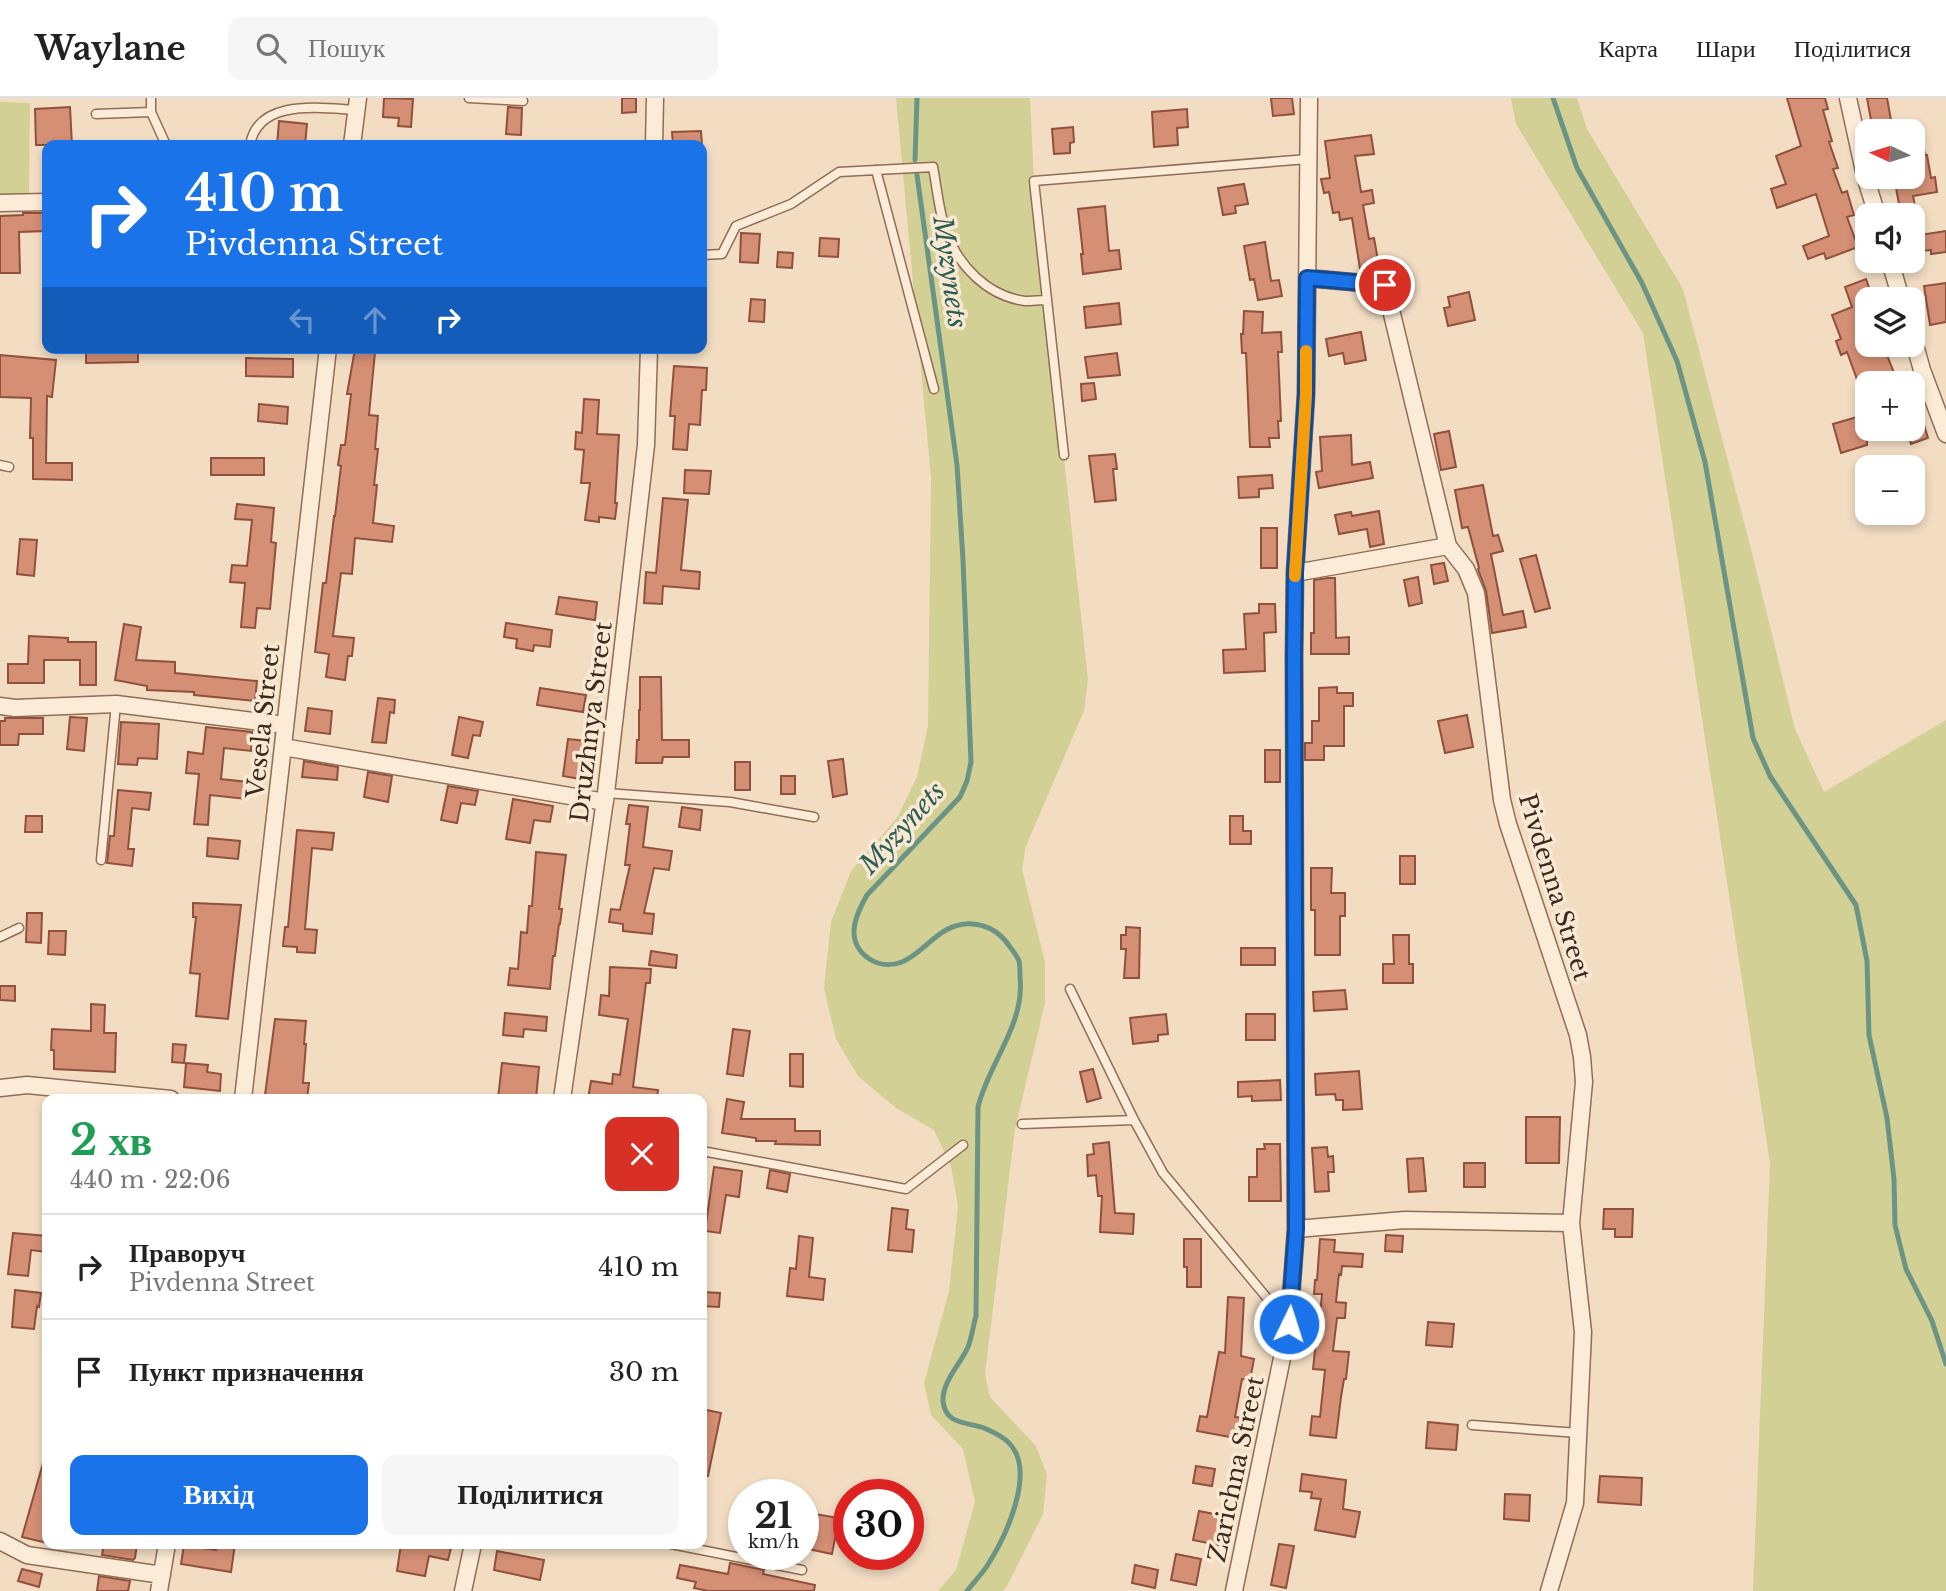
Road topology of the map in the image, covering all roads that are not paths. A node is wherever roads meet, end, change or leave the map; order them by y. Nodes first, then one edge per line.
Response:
1 (150, 98) edge
2 (469, 98) edge
3 (655, 98) edge
4 (1309, 98) edge
5 (1848, 98) edge
6 (523, 101) dead end
7 (358, 104) edge
8 (151, 112) junction
9 (96, 114) dead end
10 (164, 140) edge
11 (251, 140) edge
12 (353, 140) edge
13 (654, 140) edge
14 (1308, 159) junction
15 (876, 170) junction
16 (42, 202) edge
17 (0, 203) edge
18 (1873, 203) edge
19 (707, 255) edge
20 (1307, 278) junction
21 (1047, 300) junction
22 (327, 354) edge
23 (649, 354) edge
24 (1918, 357) edge
25 (934, 389) dead end
26 (1946, 435) edge
27 (1064, 455) dead end
28 (1448, 546) junction
29 (1295, 573) junction
30 (116, 704) junction
31 (0, 706) edge
32 (285, 725) junction
33 (283, 747) junction
34 (605, 798) junction
35 (814, 817) dead end
36 (101, 860) dead end
37 (19, 928) dead end
38 (0, 937) edge
39 (1070, 989) dead end
40 (0, 1088) edge
41 (76, 1094) edge
42 (244, 1094) edge
43 (563, 1094) edge
44 (1134, 1120) junction
45 (1022, 1124) dead end
46 (964, 1145) dead end
47 (707, 1152) edge
48 (1571, 1223) junction
49 (1296, 1229) junction
50 (1289, 1324) junction
51 (1472, 1425) dead end
52 (1578, 1433) junction
53 (0, 1541) edge
54 (166, 1549) edge
55 (472, 1549) edge
56 (696, 1549) edge
57 (728, 1555) edge
58 (160, 1583) edge
59 (463, 1591) edge
60 (1234, 1591) edge
61 (1549, 1591) edge

1 - 8 lane
2 - 6 lane
3 - 13 street
4 - 14 street, Zarichna Street
5 - 18 street
7 - 11 lane
7 - 12 street
8 - 9 lane
8 - 10 lane
14 - 20 street, Zarichna Street
14 - 21 lane
15 - 19 lane
15 - 21 lane
15 - 25 lane
16 - 17 street
20 - 28 street, Pivdenna Street
20 - 29 street, Zarichna Street
21 - 27 lane
22 - 32 street, Vesela Street
23 - 34 street, Druzhnya Street
24 - 26 street
28 - 29 street
28 - 48 street, Pivdenna Street
29 - 49 street, Zarichna Street
30 - 31 street
30 - 32 street
30 - 36 lane
32 - 33 street, Vesela Street
33 - 34 street
33 - 42 street, Vesela Street
34 - 35 lane
34 - 43 street, Druzhnya Street
37 - 38 lane
39 - 44 lane
40 - 41 street
44 - 45 lane
44 - 50 lane
46 - 47 lane
48 - 49 street
48 - 52 street, Pivdenna Street
49 - 50 street, Zarichna Street
50 - 60 street, Zarichna Street
51 - 52 lane
52 - 61 street, Pivdenna Street
53 - 58 street
54 - 58 street
55 - 59 street
56 - 57 lane

